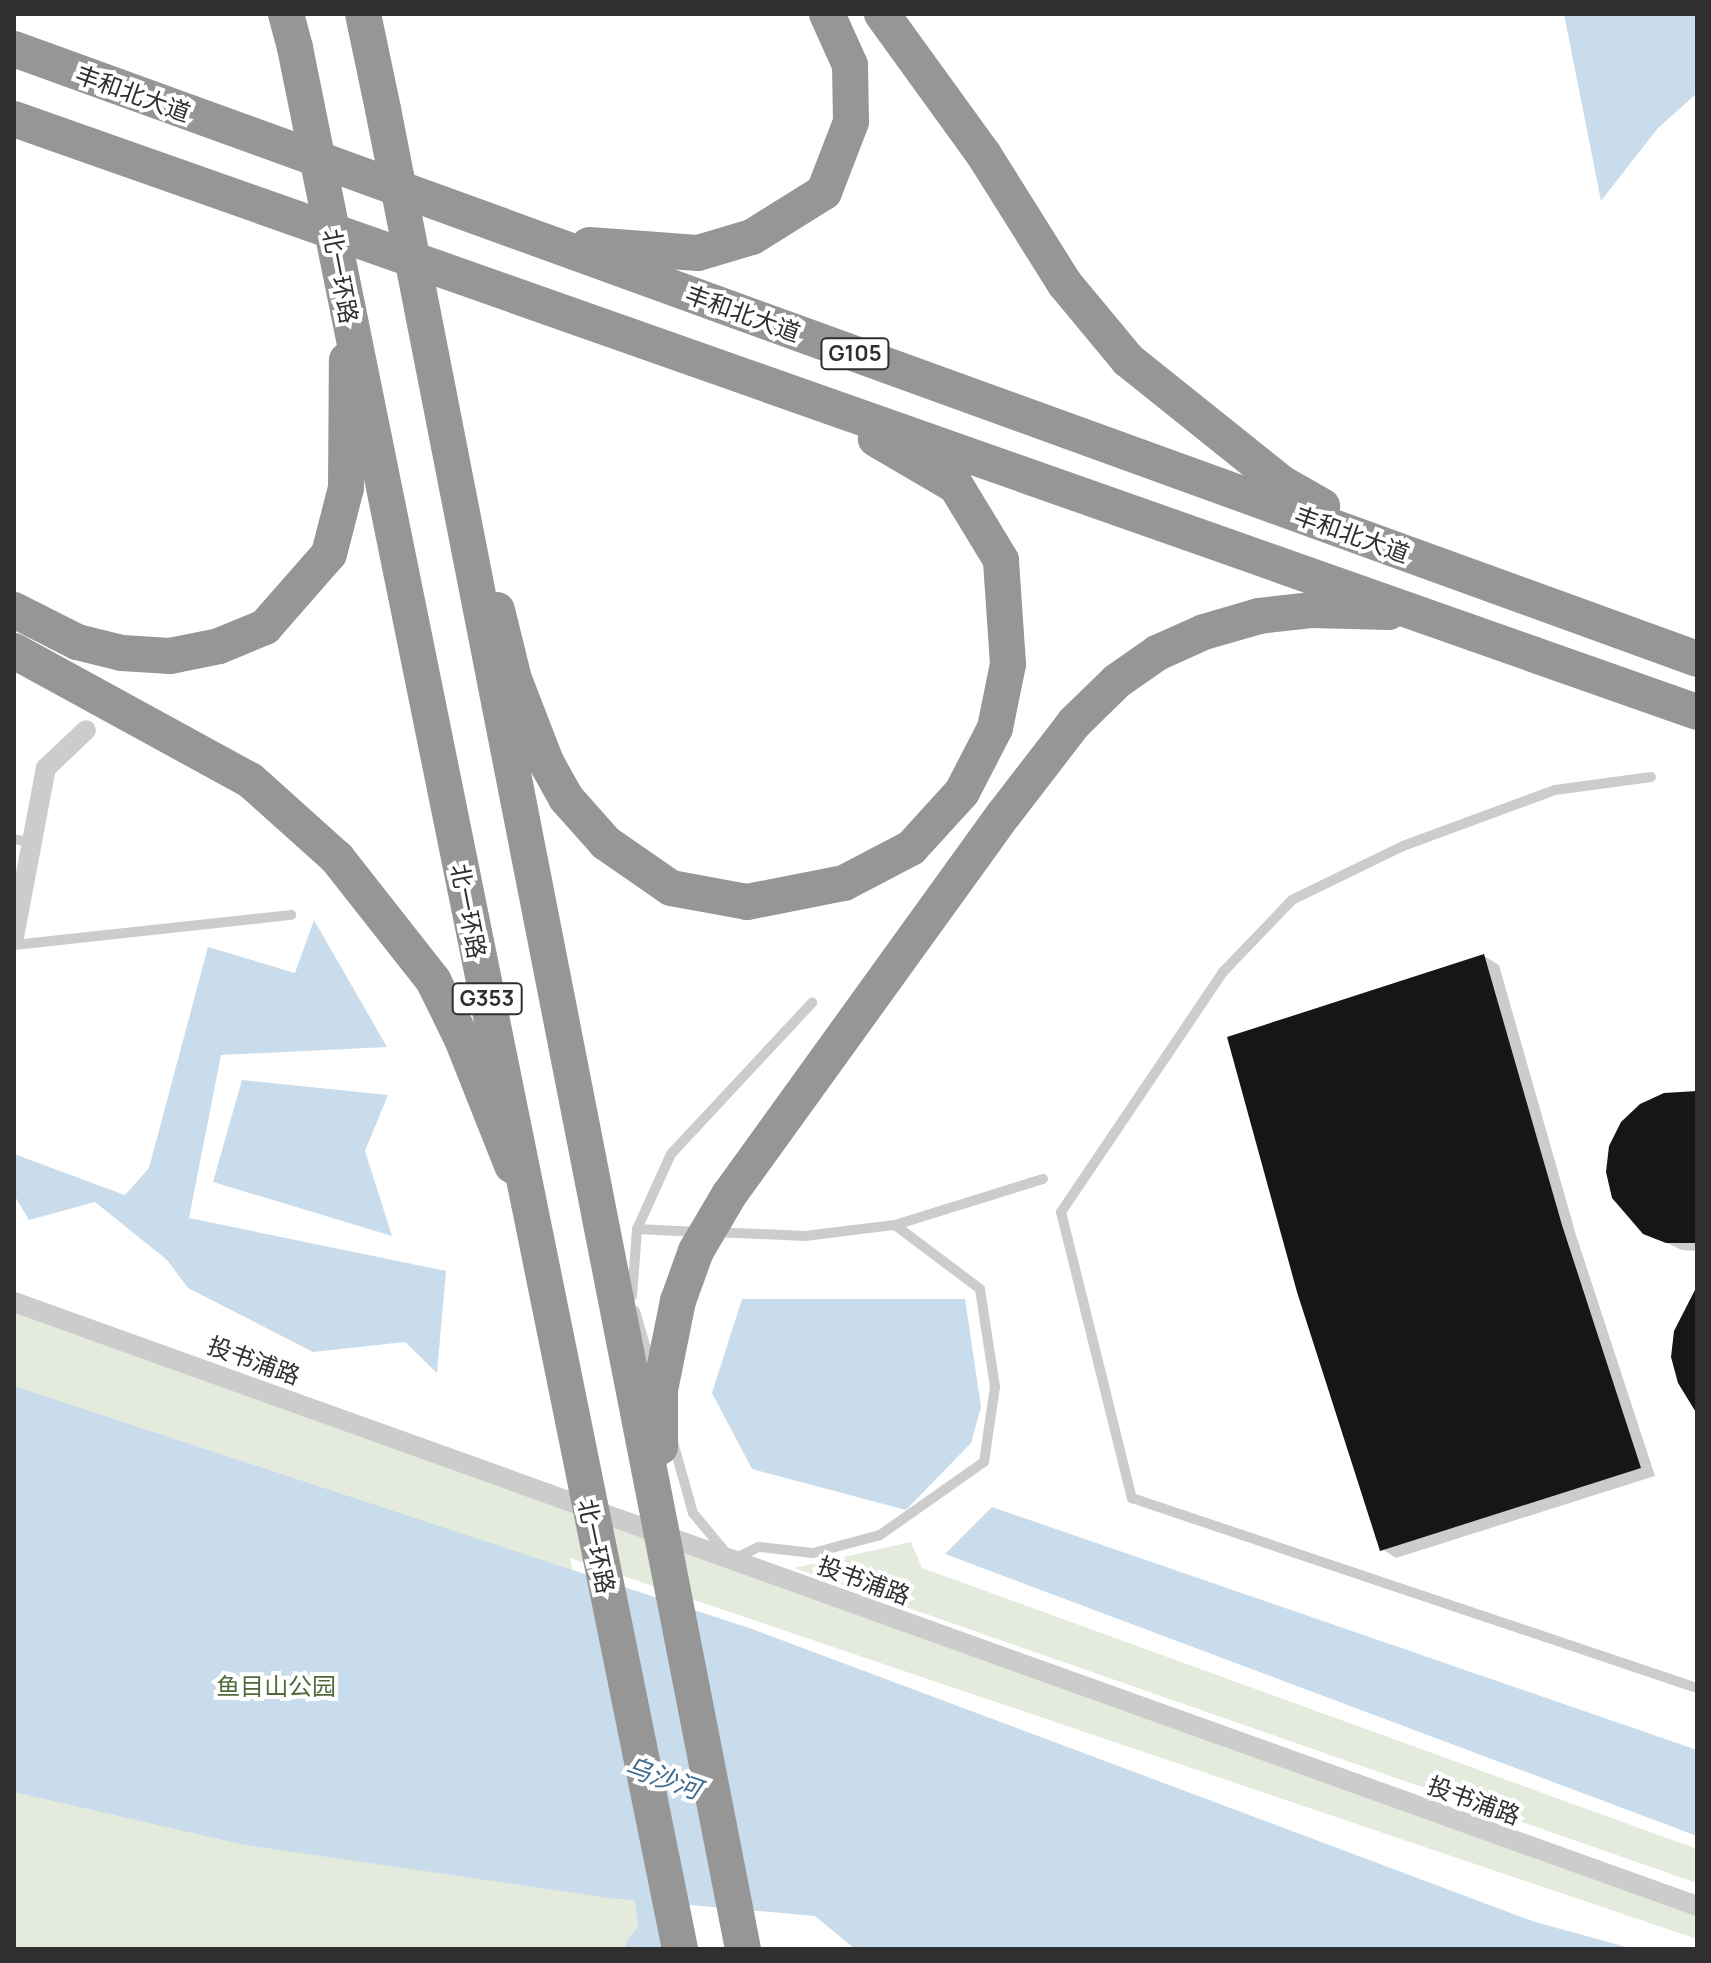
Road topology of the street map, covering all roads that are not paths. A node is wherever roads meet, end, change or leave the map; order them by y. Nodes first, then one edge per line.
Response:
1 (363, 14) edge
2 (381, 14) edge
3 (827, 14) edge
4 (882, 14) edge
5 (290, 25) edge
6 (14, 49) edge
7 (383, 109) junction
8 (14, 119) edge
9 (14, 141) edge
10 (128, 161) junction
11 (545, 242) junction
12 (343, 287) junction
13 (430, 345) junction
14 (807, 398) junction
15 (1399, 551) junction
16 (14, 610) edge
17 (1423, 613) junction
18 (14, 651) edge
19 (1697, 659) edge
20 (1697, 712) edge
21 (86, 730) dead end
22 (1651, 777) dead end
23 (23, 841) edge
24 (291, 915) dead end
25 (14, 937) edge
26 (14, 945) edge
27 (812, 1003) dead end
28 (1043, 1179) dead end
29 (529, 1209) junction
30 (895, 1225) junction
31 (637, 1229) junction
32 (14, 1302) edge
33 (732, 1560) junction
34 (1697, 1688) edge
35 (720, 1835) junction
36 (1697, 1906) edge
37 (680, 1949) edge
38 (743, 1949) edge

1 - 7 highway, G353
2 - 7 highway
3 - 11 highway
4 - 15 highway
5 - 12 highway, 北一环路 / G353, bridge
6 - 11 highway, 丰和北大道 / G105
7 - 13 highway, G353, bridge
8 - 10 highway, G105
9 - 10 highway
10 - 14 highway, G105
11 - 15 highway, 丰和北大道 / G105
12 - 16 highway, bridge
12 - 29 highway, 北一环路 / G353, bridge
13 - 14 highway, bridge
13 - 35 highway, G353, bridge
14 - 17 highway, G105
15 - 19 highway, 丰和北大道 / G105
17 - 20 highway, G105
17 - 35 highway, bridge
18 - 29 highway, bridge
21 - 23 street
22 - 34 lane
23 - 25 street
24 - 26 lane
27 - 31 lane
28 - 30 lane
29 - 37 highway, 北一环路 / G353, bridge
30 - 31 lane
30 - 33 lane
31 - 33 lane
32 - 33 street, 投书浦路
33 - 36 street, 投书浦路
35 - 38 highway, G353, bridge

